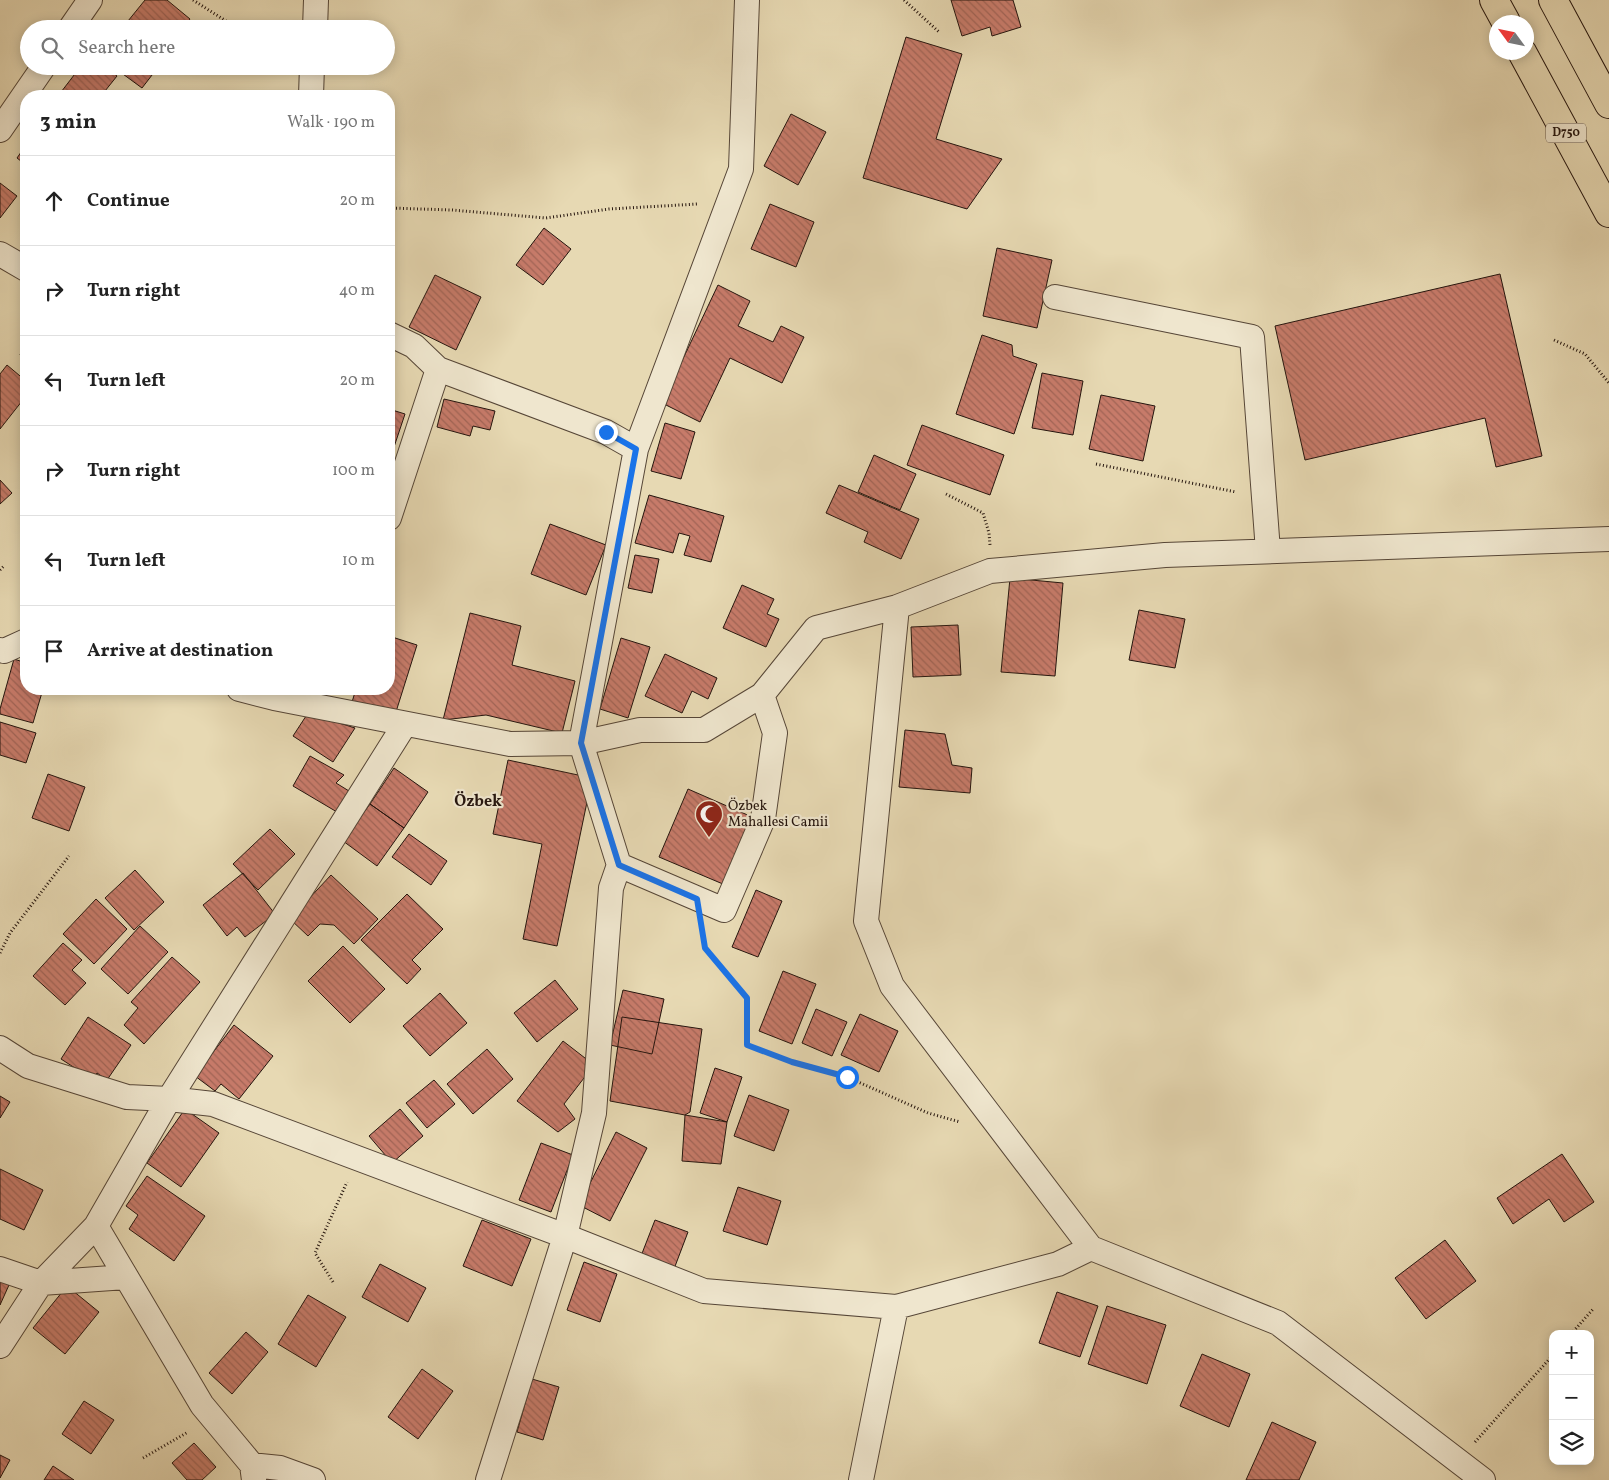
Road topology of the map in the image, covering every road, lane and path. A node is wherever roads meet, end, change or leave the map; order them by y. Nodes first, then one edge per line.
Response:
1 (90, 0) edge
2 (193, 0) edge
3 (316, 0) edge
4 (747, 0) edge
5 (904, 0) edge
6 (1494, 0) edge
7 (1556, 1) edge
8 (1502, 15) edge
9 (76, 20) edge
10 (224, 20) edge
11 (315, 20) edge
12 (939, 32) dead end
13 (1526, 60) edge
14 (38, 75) edge
15 (312, 75) edge
16 (28, 90) edge
17 (311, 90) edge
18 (20, 101) edge
19 (1609, 104) edge
20 (0, 130) edge
21 (729, 202) junction
22 (395, 208) edge
23 (1609, 213) edge
24 (0, 254) edge
25 (20, 266) edge
26 (1055, 297) dead end
27 (395, 337) edge
28 (1554, 340) dead end
29 (438, 369) junction
30 (1609, 383) edge
31 (636, 449) junction
32 (1096, 464) dead end
33 (946, 494) dead end
34 (1264, 498) junction
35 (395, 500) edge
36 (1609, 539) edge
37 (1268, 551) junction
38 (4, 566) dead end
39 (0, 570) edge
40 (990, 571) junction
41 (897, 607) junction
42 (20, 644) edge
43 (1, 654) edge
44 (262, 695) edge
45 (762, 695) junction
46 (329, 698) edge
47 (404, 724) junction
48 (581, 743) junction
49 (69, 856) dead end
50 (619, 865) junction
51 (697, 899) junction
52 (0, 953) edge
53 (0, 1048) edge
54 (169, 1099) junction
55 (963, 1123) dead end
56 (357, 1159) junction
57 (96, 1226) junction
58 (565, 1236) junction
59 (1091, 1248) junction
60 (0, 1269) edge
61 (126, 1277) junction
62 (333, 1282) dead end
63 (41, 1283) junction
64 (896, 1307) junction
65 (1594, 1308) dead end
66 (1575, 1330) edge
67 (0, 1346) edge
68 (1549, 1359) edge
69 (212, 1418) junction
70 (143, 1458) dead end
71 (1458, 1461) junction
72 (253, 1473) edge
73 (313, 1480) edge
74 (488, 1480) edge
75 (861, 1480) edge
76 (1483, 1480) edge

1 - 9 street
2 - 10 path
3 - 11 street
4 - 21 street
5 - 12 path
6 - 8 highway
7 - 19 highway
13 - 23 highway, D750
14 - 16 street
15 - 17 street
18 - 20 street
21 - 22 path
21 - 31 street
24 - 25 street
26 - 34 street
27 - 29 street
28 - 30 path
29 - 31 street
29 - 35 street
31 - 48 street
32 - 34 path
33 - 40 path
34 - 37 street
36 - 37 street
37 - 40 street
38 - 39 path
40 - 41 street
41 - 45 street
41 - 59 street
42 - 43 street
44 - 46 street
45 - 48 street
45 - 51 street
46 - 47 street
47 - 48 street
47 - 54 street
48 - 50 street
49 - 52 path
50 - 51 street
50 - 58 street
51 - 55 path
53 - 54 street
54 - 56 street
54 - 57 street
56 - 58 street
56 - 62 path
57 - 61 street
57 - 63 street
58 - 64 street
58 - 74 street
59 - 64 street
59 - 71 street
60 - 63 street
61 - 63 street
61 - 69 street
63 - 67 street
64 - 75 street
65 - 66 path
68 - 71 path
69 - 70 path
69 - 72 street
71 - 76 street
72 - 73 street

